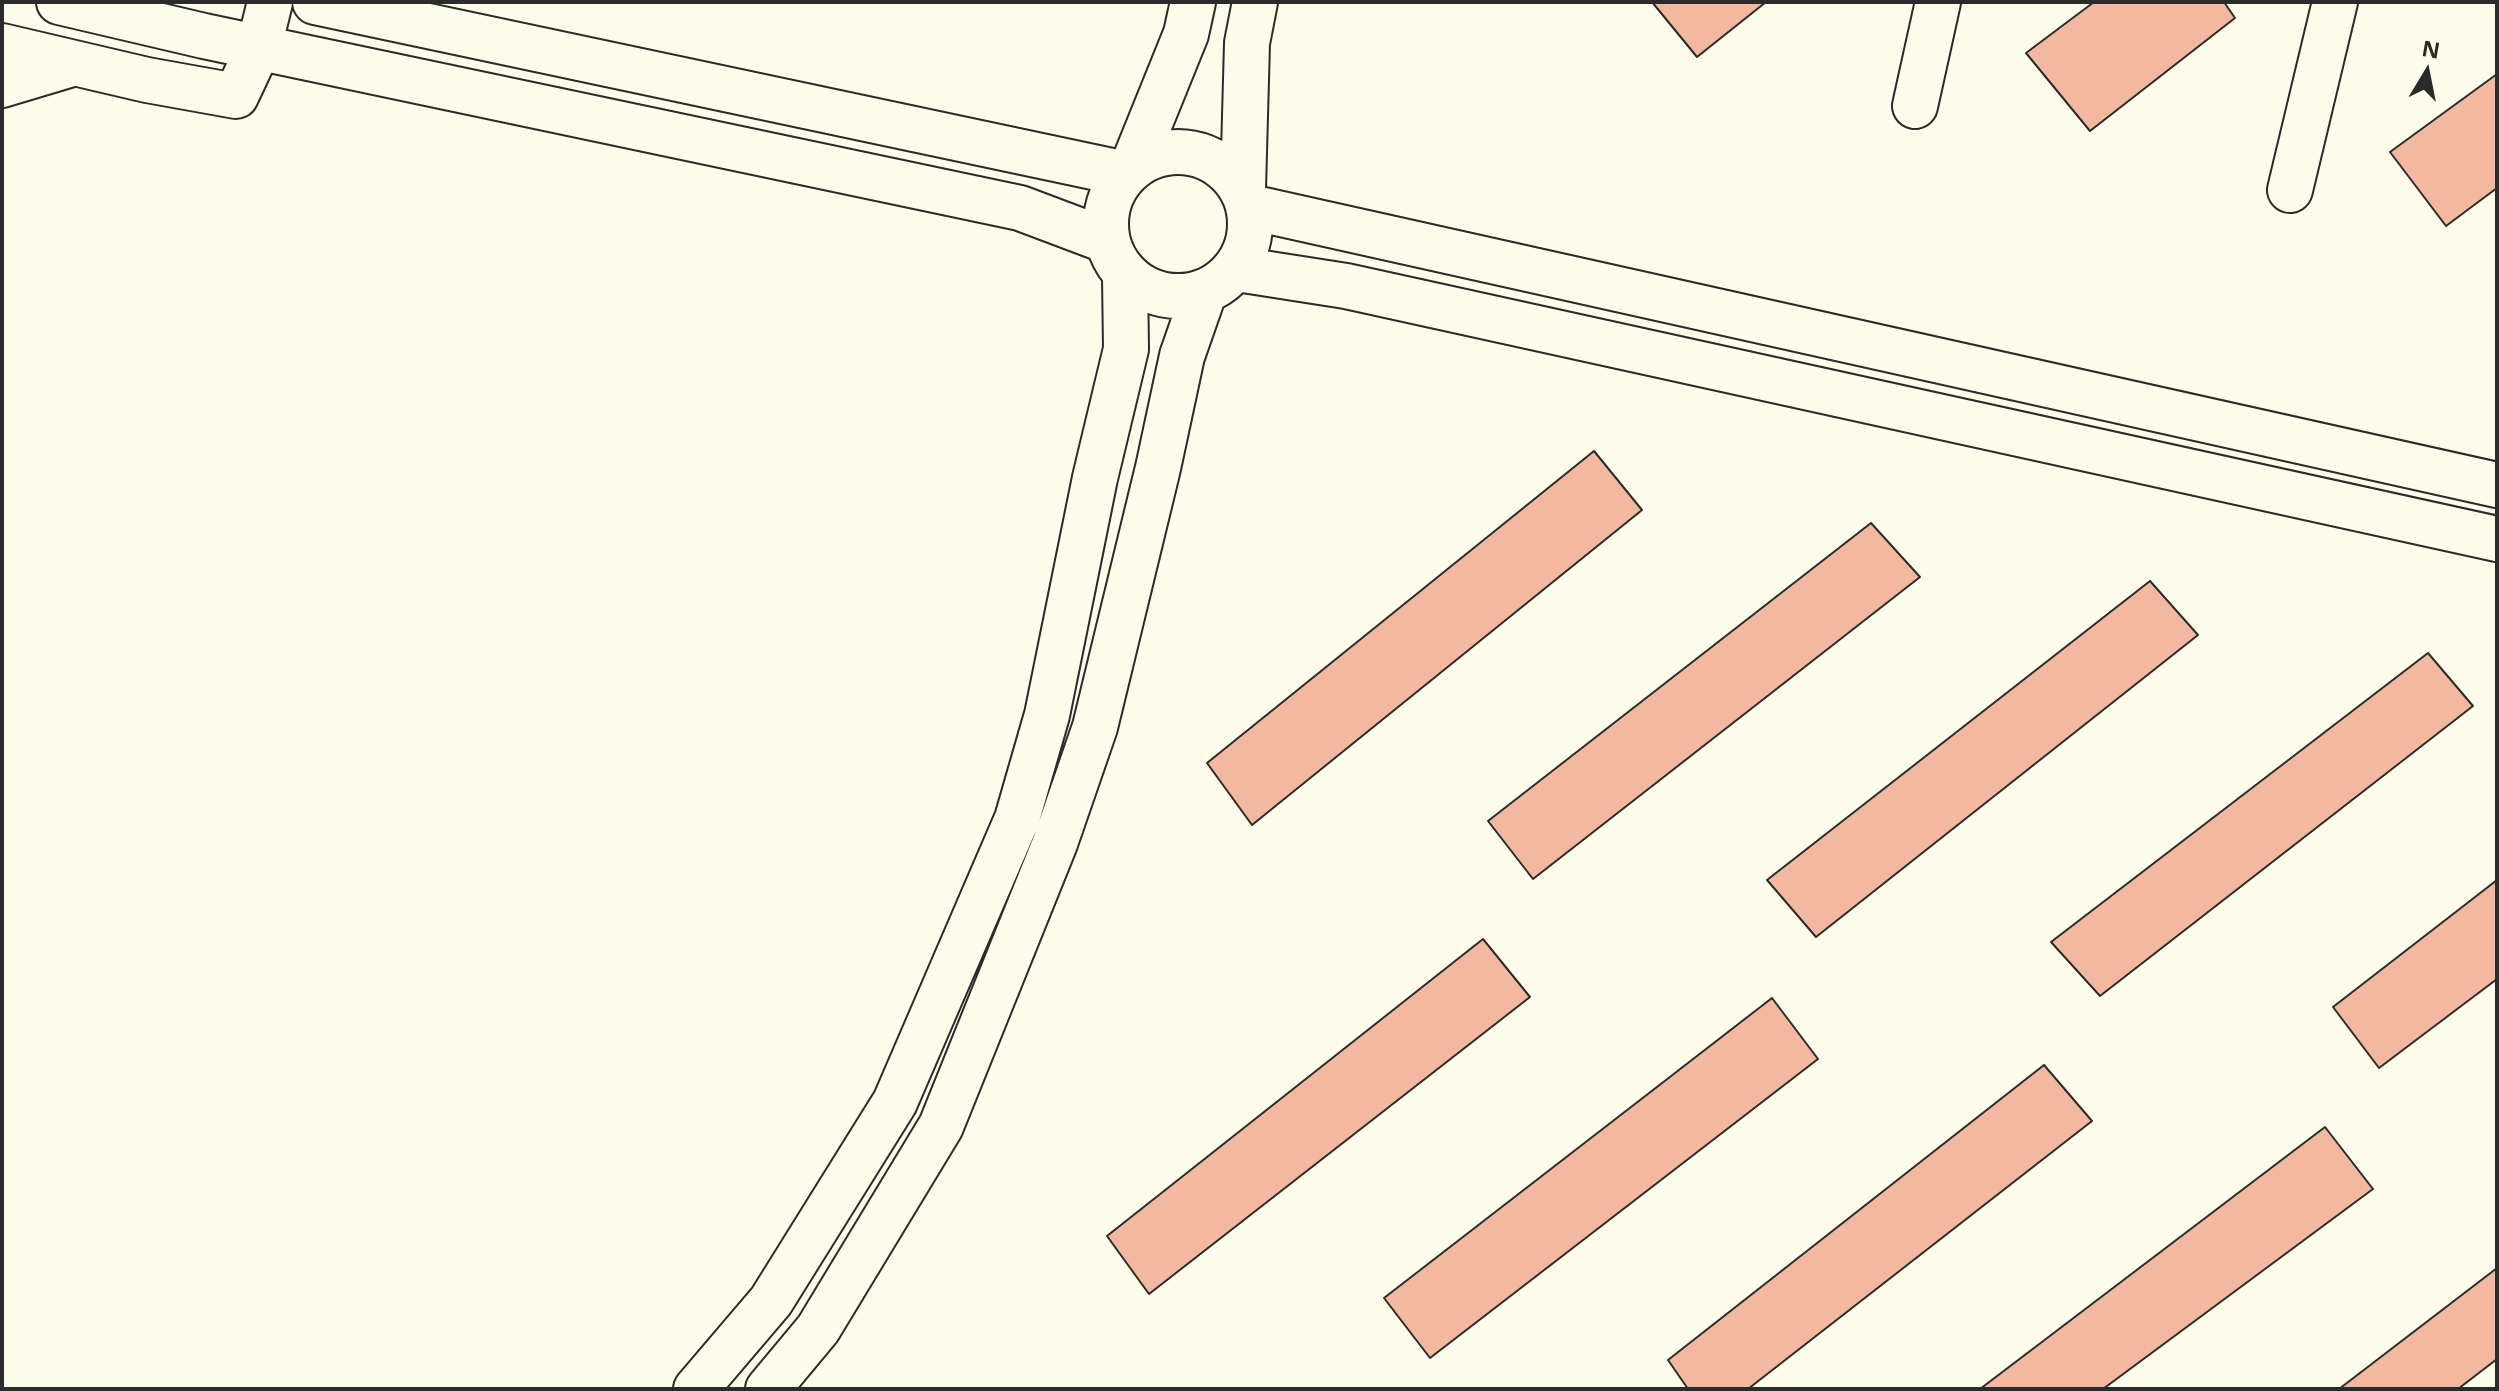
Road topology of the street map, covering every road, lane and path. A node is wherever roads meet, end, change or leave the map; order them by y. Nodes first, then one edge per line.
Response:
1 (59, 2) edge
2 (270, 2) edge
3 (315, 2) edge
4 (1193, 2) edge
5 (1255, 2) edge
6 (1938, 2) edge
7 (2335, 2) edge
8 (2, 46) edge
9 (259, 47) junction
10 (73, 64) junction
11 (2, 85) edge
12 (1915, 106) dead end
13 (1129, 170) junction
14 (2290, 190) dead end
15 (1246, 198) junction
16 (1115, 259) junction
17 (1220, 281) junction
18 (2497, 485) edge
19 (2497, 539) edge
20 (1047, 715) junction
21 (1095, 727) junction
22 (771, 1301) junction
23 (818, 1329) junction
24 (696, 1389) edge
25 (768, 1389) edge

1 - 9 street
2 - 9 street
3 - 13 street
4 - 13 street
5 - 15 street
6 - 12 street
7 - 14 street
8 - 10 street
9 - 10 street
9 - 16 street
10 - 11 street
13 - 15 street
13 - 16 street
15 - 17 street
15 - 18 street
16 - 17 street
16 - 20 street
17 - 19 street
17 - 21 street
20 - 21 street
20 - 22 street
21 - 23 street
22 - 23 street
22 - 24 street
23 - 25 street

